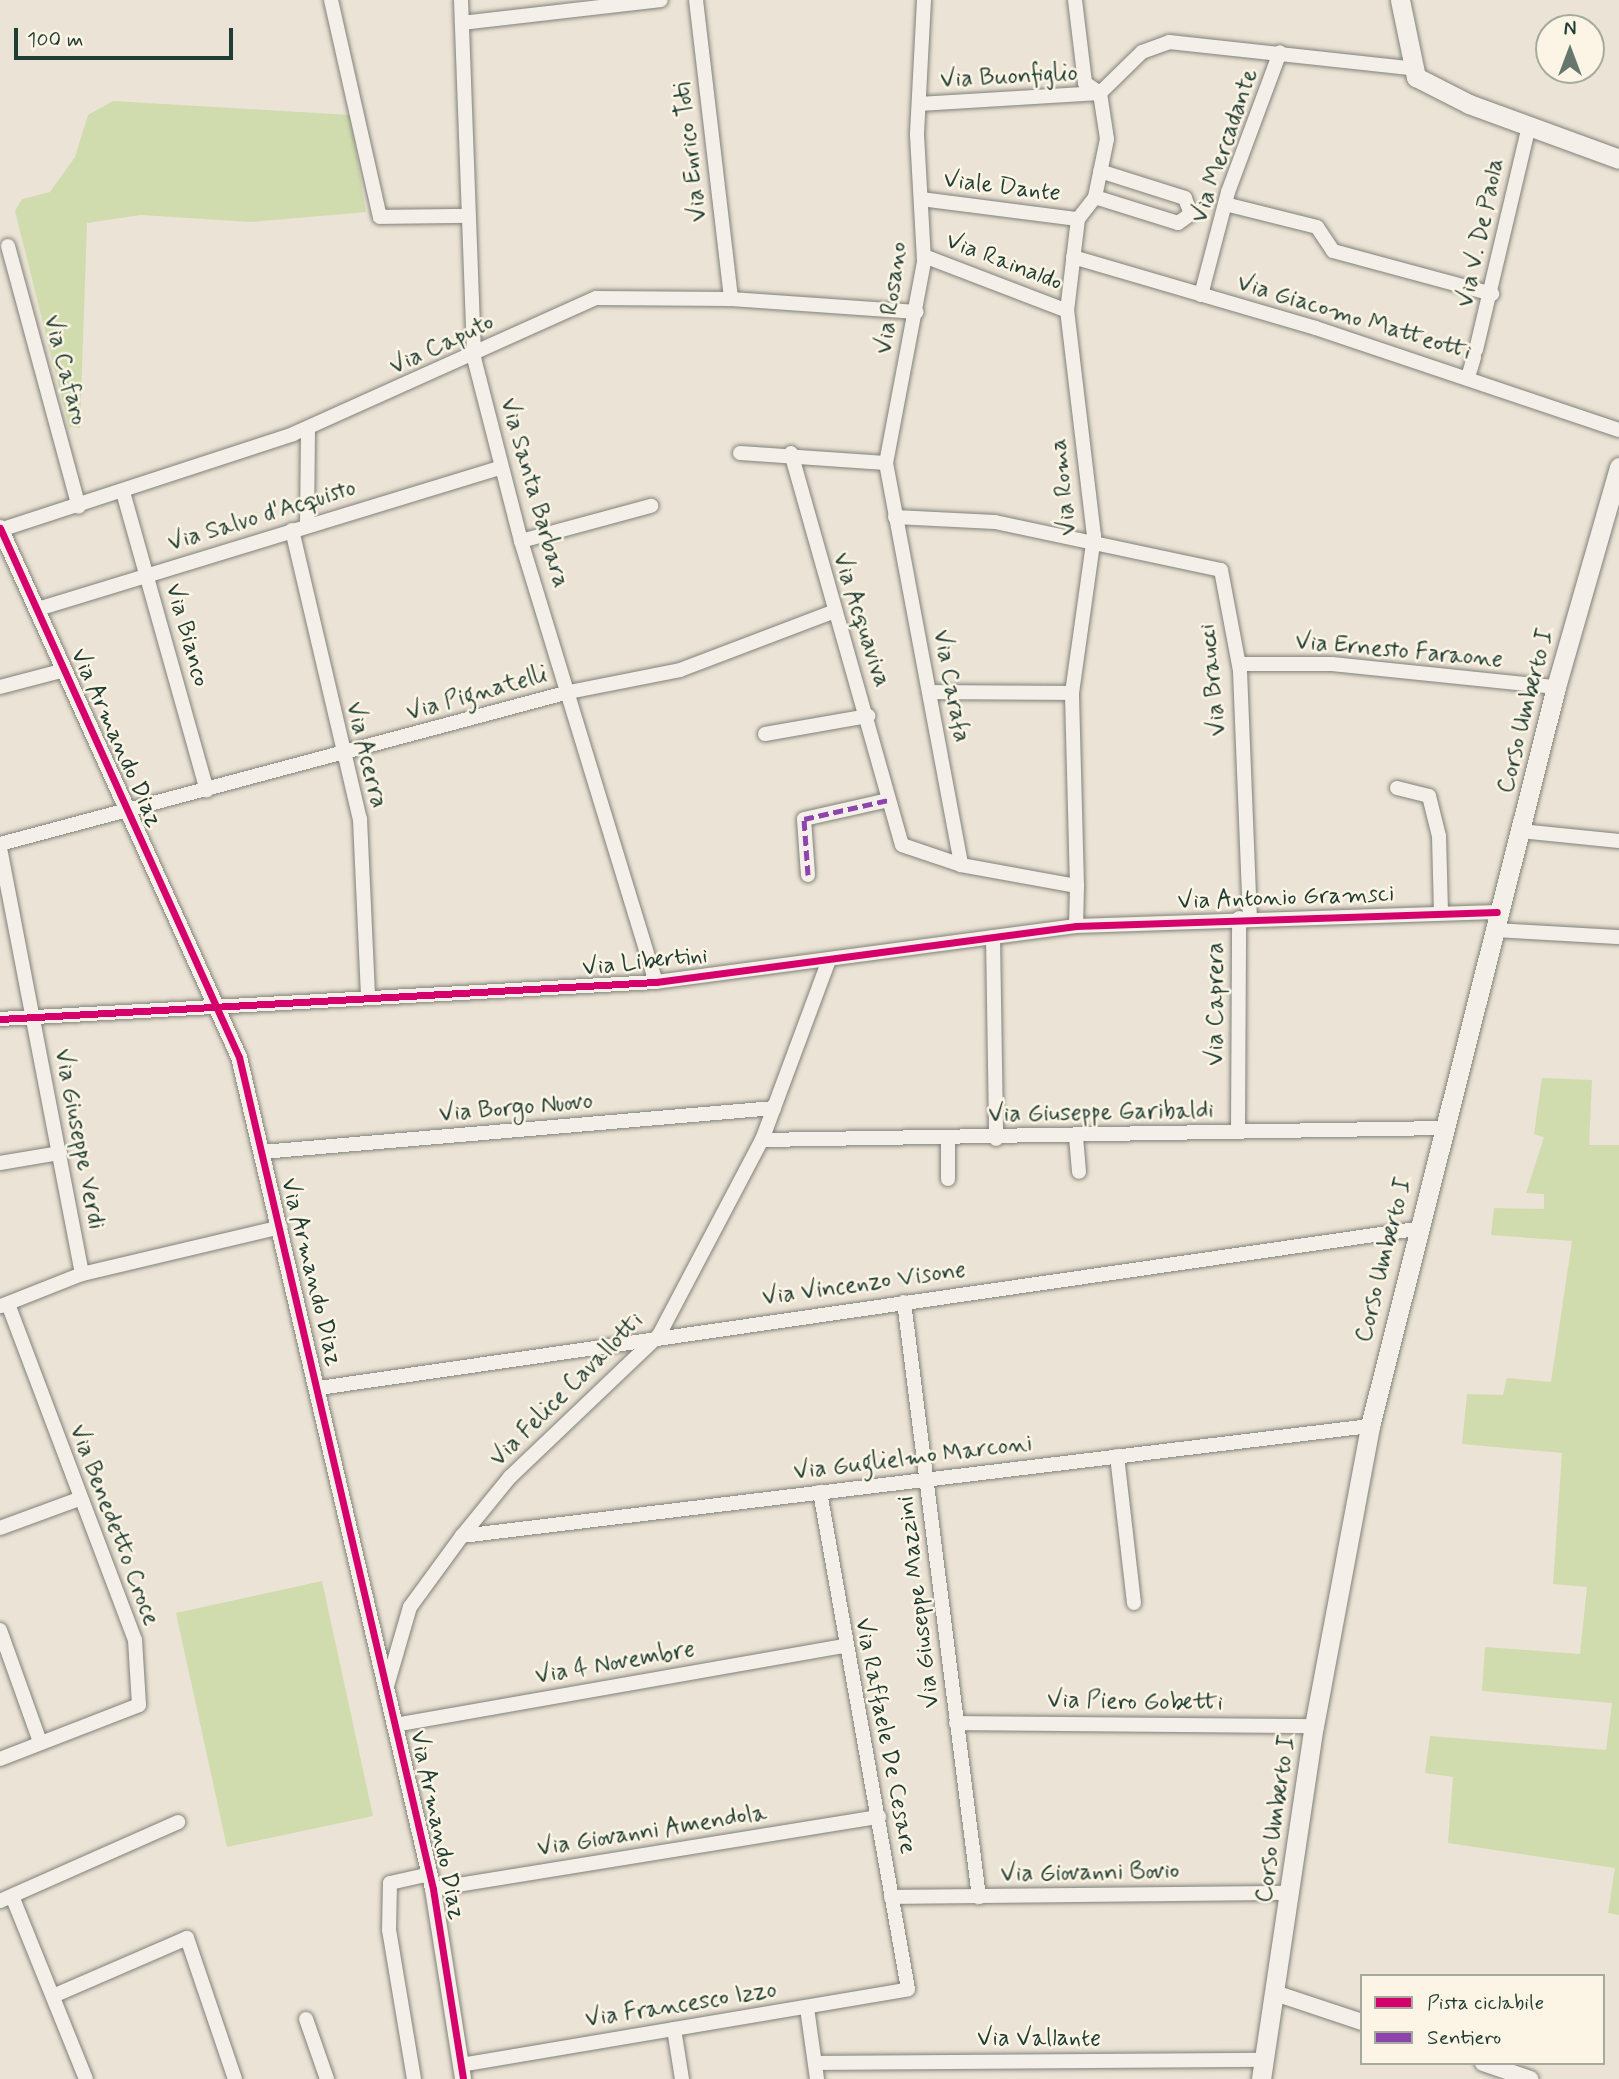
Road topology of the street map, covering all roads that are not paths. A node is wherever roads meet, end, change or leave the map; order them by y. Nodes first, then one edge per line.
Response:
1 (331, 0) edge
2 (461, 0) edge
3 (661, 0) edge
4 (696, 0) edge
5 (924, 0) edge
6 (1075, 0) edge
7 (1400, 0) edge
8 (462, 23) junction
9 (1280, 52) junction
10 (1410, 68) junction
11 (1100, 93) junction
12 (919, 104) junction
13 (1529, 126) junction
14 (1619, 159) edge
15 (1100, 172) junction
16 (1096, 197) junction
17 (921, 200) junction
18 (1225, 204) junction
19 (468, 216) junction
20 (1078, 219) junction
21 (8, 246) dead end
22 (924, 256) junction
23 (1073, 257) junction
24 (1492, 294) junction
25 (1201, 295) junction
26 (731, 299) junction
27 (1067, 311) junction
28 (917, 312) junction
29 (474, 358) junction
30 (1468, 377) junction
31 (308, 428) junction
32 (1619, 430) edge
33 (740, 453) dead end
34 (791, 453) junction
35 (886, 463) junction
36 (1619, 467) edge
37 (500, 468) junction
38 (122, 492) junction
39 (651, 506) dead end
40 (79, 507) junction
41 (895, 517) junction
42 (307, 526) junction
43 (0, 529) edge
44 (292, 530) junction
45 (521, 541) junction
46 (1093, 543) junction
47 (146, 575) junction
48 (38, 609) junction
49 (835, 611) junction
50 (1239, 664) junction
51 (65, 670) junction
52 (0, 687) edge
53 (1556, 687) junction
54 (569, 692) junction
55 (930, 692) junction
56 (1072, 693) junction
57 (868, 716) junction
58 (765, 734) dead end
59 (343, 755) junction
60 (1397, 788) dead end
61 (207, 790) junction
62 (888, 800) junction
63 (128, 811) junction
64 (1520, 831) junction
65 (1619, 841) edge
66 (0, 846) edge
67 (961, 865) junction
68 (808, 875) dead end
69 (1077, 886) junction
70 (1441, 913) junction
71 (1244, 917) junction
72 (1495, 921) junction
73 (1076, 926) junction
74 (993, 937) junction
75 (1619, 937) edge
76 (829, 960) junction
77 (656, 982) junction
78 (368, 995) junction
79 (215, 1007) junction
80 (31, 1017) junction
81 (0, 1019) edge
82 (774, 1108) junction
83 (1442, 1128) junction
84 (1238, 1132) junction
85 (1076, 1137) junction
86 (948, 1139) junction
87 (996, 1139) junction
88 (762, 1140) junction
89 (262, 1152) junction
90 (60, 1153) junction
91 (0, 1163) edge
92 (1079, 1172) dead end
93 (948, 1179) dead end
94 (281, 1227) junction
95 (1415, 1228) junction
96 (82, 1274) junction
97 (904, 1302) junction
98 (4, 1306) edge
99 (659, 1335) junction
100 (320, 1388) junction
101 (1370, 1426) junction
102 (1116, 1456) junction
103 (927, 1479) junction
104 (820, 1492) junction
105 (79, 1499) junction
106 (0, 1528) edge
107 (462, 1536) junction
108 (1134, 1603) dead end
109 (0, 1630) edge
110 (843, 1646) junction
111 (387, 1686) junction
112 (956, 1723) junction
113 (396, 1725) junction
114 (1314, 1726) junction
115 (40, 1742) junction
116 (0, 1759) edge
117 (879, 1817) junction
118 (178, 1822) dead end
119 (431, 1882) junction
120 (1290, 1893) junction
121 (891, 1897) junction
122 (979, 1897) junction
123 (6, 1898) edge
124 (908, 1989) joint
125 (1275, 1993) junction
126 (53, 1996) junction
127 (807, 2008) junction
128 (306, 2019) dead end
129 (1360, 2021) edge
130 (674, 2029) junction
131 (815, 2063) junction
132 (1489, 2065) edge
133 (1262, 2070) edge
134 (462, 2072) edge
135 (86, 2079) edge
136 (235, 2079) edge
137 (327, 2079) edge
138 (414, 2079) edge
139 (682, 2079) edge
140 (817, 2079) edge
141 (1530, 2079) edge

1 - 19 street
2 - 8 street, Via Santa Barbara
3 - 8 street
4 - 26 street, Via Enrico Toti
5 - 12 street, Via Rosano
6 - 11 street
7 - 10 main road
8 - 19 street, Via Santa Barbara
9 - 10 street
9 - 11 street
9 - 18 street, Via Mercadante
10 - 13 main road
11 - 12 street, Via Buonfiglio
11 - 15 street
12 - 17 street, Via Rosano
13 - 14 main road
13 - 24 street, Via V. De Paola
15 - 16 street
15 - 16 street
16 - 20 street
17 - 20 street, Viale Dante
17 - 22 street, Via Rosano
18 - 24 street
18 - 25 street, Via Mercadante
19 - 29 street, Via Santa Barbara
20 - 23 street, Via Roma
21 - 40 street, Via Cafaro
22 - 27 street, Via Rainaldo
22 - 28 street, Via Rosano
23 - 25 street, Via Giacomo Matteotti
23 - 27 street, Via Roma
24 - 30 street, Via V. De Paola
25 - 30 street, Via Giacomo Matteotti
26 - 28 street, Via Caputo
26 - 29 street, Via Caputo
27 - 46 street, Via Roma
28 - 35 street, Via Rosano
29 - 31 street, Via Caputo
29 - 37 street, Via Santa Barbara
30 - 32 street, Via Giacomo Matteotti
31 - 38 street, Via Caputo
31 - 42 street
33 - 34 street
34 - 35 street
34 - 49 street, Via Acquaviva
35 - 41 street, Via Rosano
36 - 53 main road, Corso Umberto I
37 - 42 street, Via Salvo d'Acquisto
37 - 45 street, Via Santa Barbara
38 - 40 street, Via Caputo
38 - 47 street, Via Bianco
39 - 45 street
40 - 43 street, Via Caputo
41 - 46 street
41 - 55 street, Via Carafa
42 - 44 street, Via Salvo d'Acquisto
43 - 48 street, Via Armando Diaz
44 - 47 street, Via Salvo d'Acquisto
44 - 59 street, Via Acerra
45 - 54 street, Via Santa Barbara
46 - 50 street, Via Braucci
46 - 56 street, Via Roma
47 - 48 street, Via Salvo d'Acquisto
47 - 61 street, Via Bianco
48 - 51 street, Via Armando Diaz
49 - 54 street, Via Pignatelli
49 - 57 street, Via Acquaviva
50 - 53 street, Via Ernesto Faraone
50 - 71 street, Via Braucci
51 - 52 street
51 - 63 street, Via Armando Diaz
53 - 64 main road, Corso Umberto I
54 - 59 street, Via Pignatelli
54 - 77 street, Via Santa Barbara
55 - 56 street
55 - 67 street, Via Carafa
56 - 69 street, Via Roma
57 - 58 street
57 - 62 street, Via Acquaviva
59 - 61 street, Via Pignatelli
59 - 78 street, Via Acerra
60 - 70 street
61 - 63 street, Via Pignatelli
62 - 67 street, Via Acquaviva
62 - 68 street
63 - 66 street, Via Pignatelli
63 - 79 street, Via Armando Diaz
64 - 65 street
64 - 72 main road, Corso Umberto I
66 - 80 street, Via Giuseppe Verdi
67 - 69 street
69 - 73 street, Via Roma
70 - 71 street, Via Antonio Gramsci
70 - 72 street, Via Antonio Gramsci
71 - 73 street, Via Antonio Gramsci
71 - 84 street, Via Caprera
72 - 75 street, Via Antonio Gramsci
72 - 83 main road, Corso Umberto I
73 - 74 street, Via Libertini
74 - 76 street, Via Libertini
74 - 87 street
76 - 77 street, Via Libertini
76 - 82 street, Via Felice Cavallotti
77 - 78 street, Via Libertini
78 - 79 street, Via Libertini
79 - 80 street, Via Libertini
79 - 89 street, Via Armando Diaz
80 - 81 street, Via Libertini
80 - 90 street, Via Giuseppe Verdi
82 - 88 street, Via Felice Cavallotti
82 - 89 street, Via Borgo Nuovo
83 - 84 street, Via Giuseppe Garibaldi
83 - 95 main road, Corso Umberto I
84 - 85 street, Via Giuseppe Garibaldi
85 - 87 street, Via Giuseppe Garibaldi
85 - 92 street
86 - 87 street, Via Giuseppe Garibaldi
86 - 88 street, Via Giuseppe Garibaldi
86 - 93 street
88 - 99 street, Via Felice Cavallotti
89 - 94 street, Via Armando Diaz
90 - 91 street
90 - 96 street, Via Giuseppe Verdi
94 - 96 street
94 - 100 street, Via Armando Diaz
95 - 97 street, Via Vincenzo Visone
95 - 101 main road, Corso Umberto I
96 - 98 street
97 - 99 street, Via Vincenzo Visone
97 - 103 street, Via Giuseppe Mazzini
98 - 105 street, Via Benedetto Croce
99 - 100 street, Via Vincenzo Visone
99 - 107 street, Via Felice Cavallotti
100 - 111 street, Via Armando Diaz
101 - 102 street, Via Guglielmo Marconi
101 - 114 main road, Corso Umberto I
102 - 103 street, Via Guglielmo Marconi
102 - 108 street
103 - 104 street, Via Guglielmo Marconi
103 - 112 street, Via Giuseppe Mazzini
104 - 107 street, Via Guglielmo Marconi
104 - 110 street, Via Raffaele De Cesare
105 - 106 street
105 - 115 street, Via Benedetto Croce
107 - 111 street, Via Felice Cavallotti
109 - 115 street
110 - 113 street, Via 4 Novembre
110 - 117 street, Via Raffaele De Cesare
111 - 113 street, Via Armando Diaz
112 - 114 street, Via Piero Gobetti
112 - 122 street, Via Giuseppe Mazzini
113 - 119 street, Via Armando Diaz
114 - 120 main road, Corso Umberto I
115 - 116 street, Via Benedetto Croce
117 - 119 street, Via Giovanni Amendola
117 - 121 street, Via Raffaele De Cesare
118 - 123 street
119 - 134 street, Via Armando Diaz
119 - 138 street
120 - 122 street, Via Giovanni Bovio
120 - 125 main road, Corso Umberto I
121 - 122 street, Via Giovanni Bovio
121 - 124 street, Via Raffaele De Cesare
123 - 126 street
124 - 127 street, Via Francesco Izzo
125 - 129 street
125 - 133 main road, Corso Umberto I
126 - 135 street
126 - 136 street
127 - 130 street, Via Francesco Izzo
127 - 131 street
128 - 137 street
130 - 134 street, Via Francesco Izzo
130 - 139 street
131 - 133 street, Via Vallante
131 - 140 street
132 - 141 street

